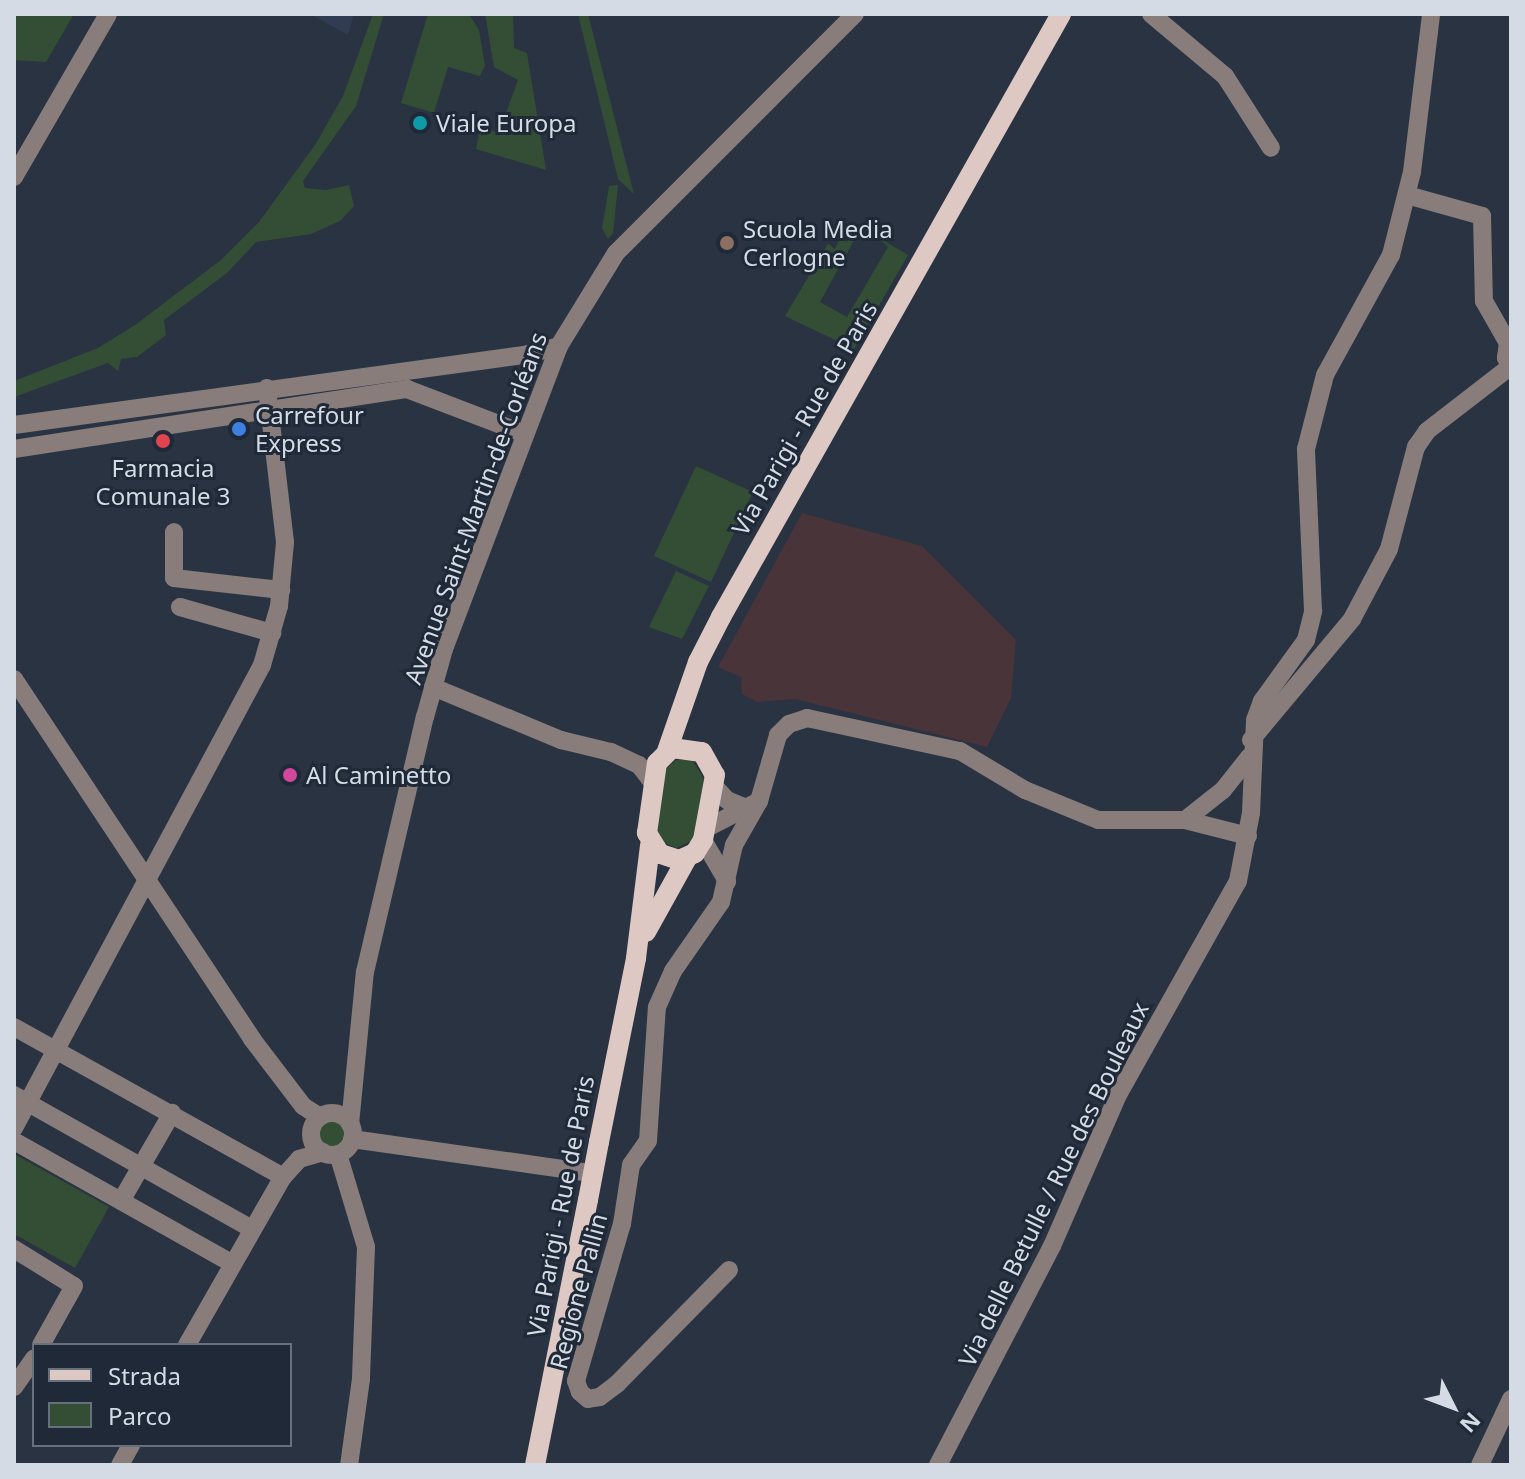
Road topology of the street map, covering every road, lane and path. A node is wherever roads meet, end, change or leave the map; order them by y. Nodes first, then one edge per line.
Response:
1 (108, 14) edge
2 (855, 14) edge
3 (1061, 14) edge
4 (1151, 14) edge
5 (1431, 14) edge
6 (1271, 148) dead end
7 (14, 177) edge
8 (1407, 195) junction
9 (559, 346) junction
10 (1511, 359) edge
11 (1511, 366) edge
12 (267, 388) junction
13 (271, 409) junction
14 (14, 425) edge
15 (525, 434) junction
16 (14, 449) edge
17 (174, 532) dead end
18 (281, 590) junction
19 (180, 607) dead end
20 (272, 633) junction
21 (711, 638) junction
22 (14, 679) edge
23 (433, 687) junction
24 (1250, 748) junction
25 (700, 750) junction
26 (611, 752) junction
27 (665, 752) junction
28 (654, 784) junction
29 (713, 785) junction
30 (753, 804) junction
31 (1185, 820) junction
32 (704, 834) junction
33 (1248, 836) junction
34 (650, 845) junction
35 (687, 858) junction
36 (144, 881) junction
37 (727, 881) junction
38 (636, 958) junction
39 (14, 1027) edge
40 (53, 1049) junction
41 (21, 1099) edge
42 (172, 1113) junction
43 (320, 1117) junction
44 (14, 1128) edge
45 (351, 1131) junction
46 (14, 1141) edge
47 (330, 1153) junction
48 (631, 1165) junction
49 (141, 1166) junction
50 (583, 1172) dead end
51 (611, 1173) dead end
52 (283, 1177) junction
53 (121, 1201) junction
54 (252, 1229) junction
55 (14, 1249) edge
56 (231, 1263) junction
57 (729, 1270) dead end
58 (42, 1343) edge
59 (188, 1343) edge
60 (32, 1361) edge
61 (15, 1388) edge
62 (1511, 1399) edge
63 (130, 1447) edge
64 (120, 1465) edge
65 (349, 1465) edge
66 (535, 1465) edge
67 (938, 1465) edge
68 (1480, 1465) edge

1 - 7 street
2 - 9 street, Avenue Saint-Martin-de-Corléans
3 - 21 main road, Via Parigi - Rue de Paris
4 - 6 street
5 - 8 street, Via delle Betulle / Rue des Bouleaux
8 - 10 street
8 - 24 street, Via delle Betulle / Rue des Bouleaux
9 - 12 street
9 - 15 street, Avenue Saint-Martin-de-Corléans
11 - 24 street
12 - 13 street
12 - 14 street
13 - 15 street
13 - 16 street
13 - 18 street
15 - 23 street, Avenue Saint-Martin-de-Corléans
17 - 18 street
18 - 20 street
19 - 20 street
20 - 36 street
21 - 25 main road, Via Parigi - Rue de Paris
21 - 27 main road, Via Parigi - Rue de Paris
22 - 36 street
23 - 26 street
23 - 45 street, Avenue Saint-Martin-de-Corléans
24 - 31 street
24 - 33 street, Via delle Betulle / Rue des Bouleaux
25 - 27 main road
25 - 29 main road, Via Parigi - Rue de Paris
26 - 27 street
26 - 28 street
27 - 28 main road, Via Parigi - Rue de Paris
28 - 34 main road, Via Parigi - Rue de Paris
29 - 30 street
29 - 32 main road
30 - 31 street, Regione Pallin
30 - 32 street
30 - 37 street, Regione Pallin
31 - 33 street, Regione Pallin
32 - 35 main road, Via Parigi - Rue de Paris
32 - 37 street
33 - 67 street, Via delle Betulle / Rue des Bouleaux
34 - 35 main road
34 - 38 main road, Via Parigi - Rue de Paris
35 - 37 street
35 - 38 main road, Via Parigi - Rue de Paris
36 - 40 street
36 - 43 street
37 - 48 street, Regione Pallin
38 - 66 main road, Via Parigi - Rue de Paris, bridge
39 - 40 street
40 - 41 street
40 - 42 street
41 - 44 street
41 - 49 street
42 - 49 street
42 - 52 street
43 - 45 street
43 - 47 street
45 - 47 street
45 - 50 street
46 - 53 street
47 - 52 street
47 - 65 street
48 - 51 street
48 - 57 street, Regione Pallin
49 - 53 street
49 - 54 street
52 - 54 street
53 - 56 street
54 - 56 street
55 - 58 street
56 - 59 street
60 - 61 street
62 - 68 street
63 - 64 street

